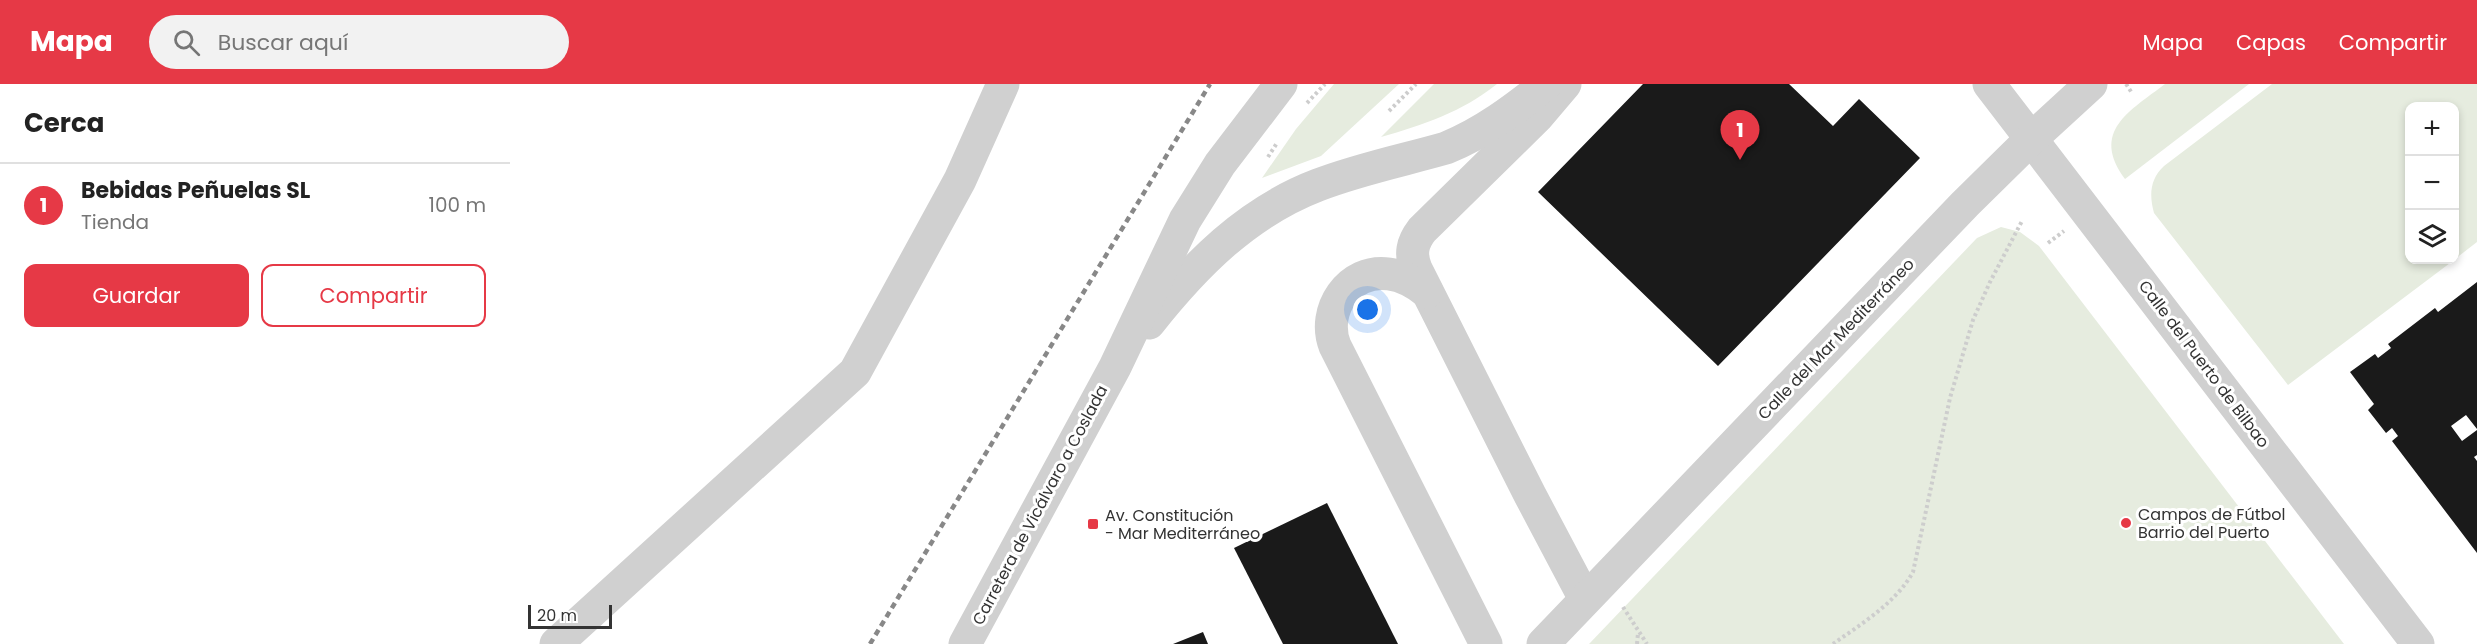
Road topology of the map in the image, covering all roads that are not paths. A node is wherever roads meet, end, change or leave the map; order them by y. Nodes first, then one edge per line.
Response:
1 (1003, 84) edge
2 (1281, 84) edge
3 (1546, 84) edge
4 (1565, 84) edge
5 (1989, 84) edge
6 (2091, 84) edge
7 (2031, 139) junction
8 (1427, 292) junction
9 (1114, 367) junction
10 (1585, 598) junction
11 (556, 644) edge
12 (965, 644) edge
13 (1486, 644) edge
14 (1543, 644) edge
15 (2418, 644) edge

1 - 11 street
2 - 9 street
3 - 9 street
4 - 8 street
5 - 7 street, Calle del Puerto de Bilbao
6 - 7 street, Calle del Mar Mediterráneo
7 - 10 street, Calle del Mar Mediterráneo
7 - 15 street, Calle del Puerto de Bilbao
8 - 10 street
8 - 13 street
9 - 12 street, Carretera de Vicálvaro a Coslada
10 - 14 street, Calle del Mar Mediterráneo

